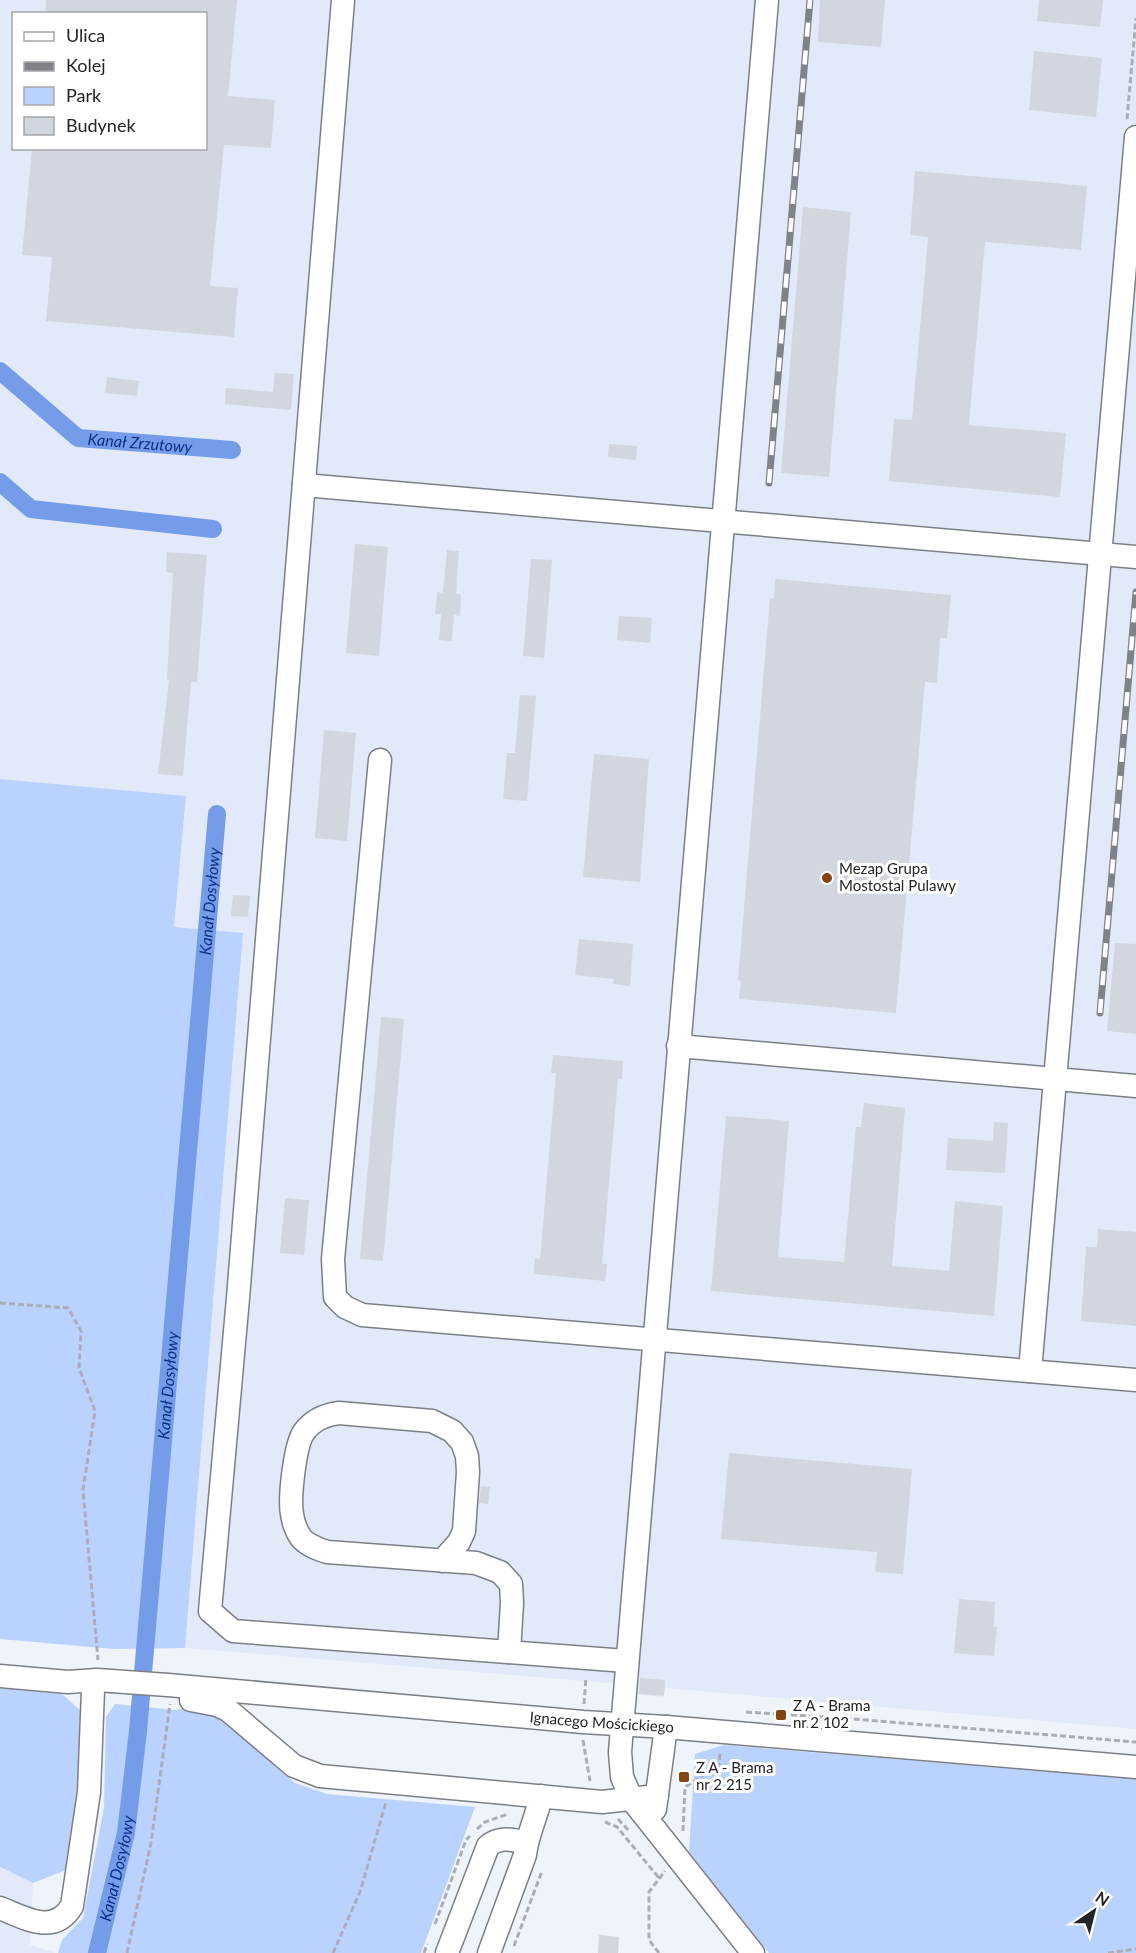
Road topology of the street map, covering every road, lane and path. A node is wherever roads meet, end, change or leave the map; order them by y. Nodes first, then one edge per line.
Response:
1 (343, 0) edge
2 (767, 0) edge
3 (1136, 18) edge
4 (1131, 132) edge
5 (304, 485) junction
6 (723, 522) junction
7 (1100, 554) junction
8 (1136, 557) edge
9 (380, 760) dead end
10 (678, 1046) junction
11 (1056, 1079) junction
12 (1136, 1086) edge
13 (0, 1303) edge
14 (653, 1340) junction
15 (1030, 1371) junction
16 (1136, 1380) edge
17 (442, 1561) junction
18 (509, 1652) junction
19 (626, 1661) junction
20 (0, 1676) edge
21 (105, 1686) junction
22 (169, 1694) junction
23 (279, 1696) junction
24 (622, 1726) junction
25 (666, 1727) junction
26 (257, 1734) junction
27 (720, 1749) dead end
28 (1136, 1767) edge
29 (391, 1783) junction
30 (541, 1796) junction
31 (657, 1796) junction
32 (632, 1800) junction
33 (653, 1826) junction
34 (526, 1842) junction
35 (676, 1856) junction
36 (0, 1908) edge
37 (1136, 1949) edge
38 (127, 1953) edge
39 (333, 1953) edge
40 (447, 1953) edge
41 (489, 1953) edge
42 (660, 1953) edge
43 (753, 1953) edge
44 (1108, 1953) edge

1 - 5 street
2 - 6 street
3 - 4 path
4 - 7 street
5 - 6 street
5 - 18 street
6 - 7 street
6 - 10 street
7 - 8 street
7 - 11 street
9 - 14 street
10 - 11 street
10 - 14 street
11 - 12 street
11 - 15 street
13 - 21 path
14 - 15 street
14 - 19 street
15 - 16 street
17 - 17 street
17 - 18 street
18 - 19 street
19 - 24 street
20 - 21 street, Ignacego Mościckiego
21 - 22 street, Ignacego Mościckiego
21 - 36 street
22 - 23 street, Ignacego Mościckiego
22 - 26 street, Ignacego Mościckiego
22 - 38 path
23 - 24 street, Ignacego Mościckiego
23 - 26 street
24 - 25 street, Ignacego Mościckiego
24 - 32 street
25 - 28 street, Ignacego Mościckiego
25 - 31 street
26 - 29 street, Ignacego Mościckiego
27 - 35 path
29 - 30 street, Ignacego Mościckiego
29 - 39 path
30 - 32 street, Ignacego Mościckiego
30 - 34 street
31 - 32 street, Ignacego Mościckiego
31 - 33 street
32 - 33 street
33 - 35 street
34 - 40 street
34 - 41 street
35 - 42 path
35 - 43 street
37 - 44 path

